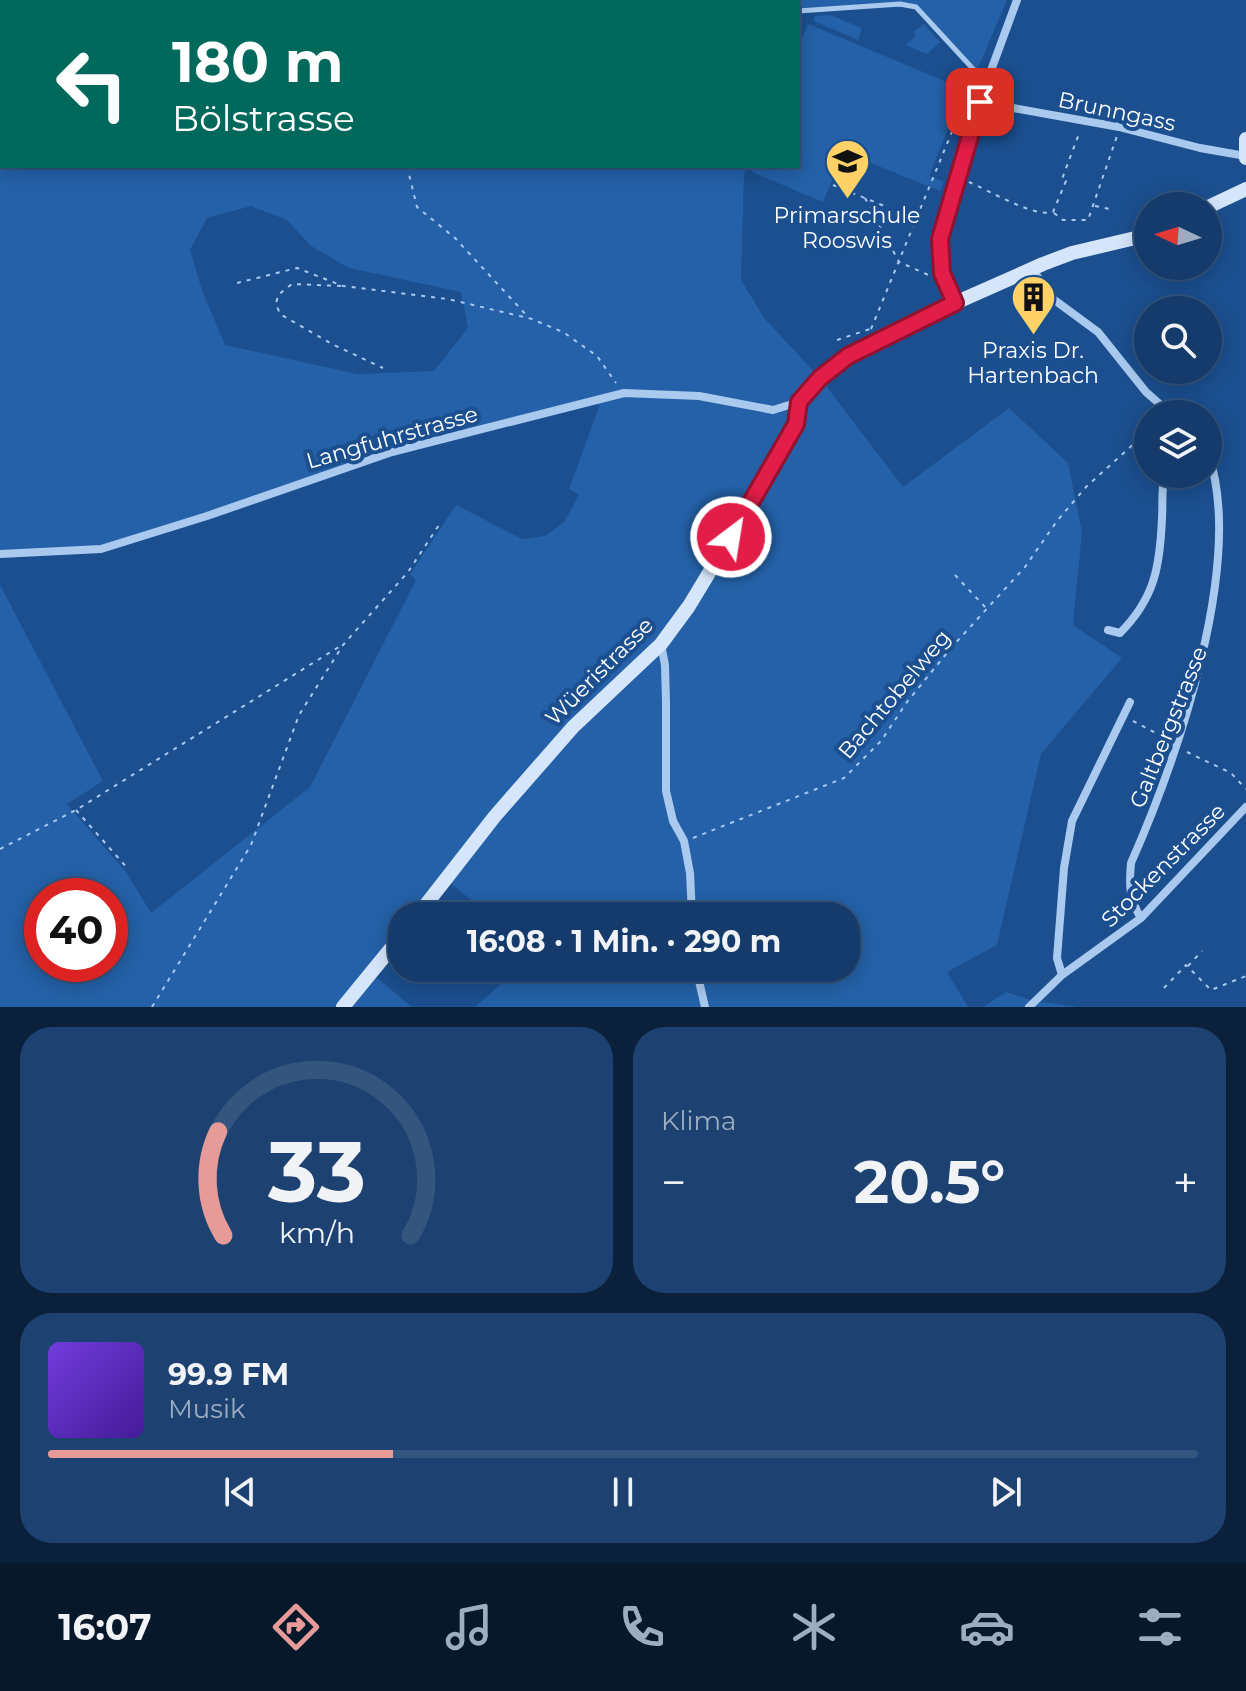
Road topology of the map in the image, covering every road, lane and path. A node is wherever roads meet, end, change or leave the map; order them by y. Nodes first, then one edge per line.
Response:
1 (1017, 0) edge
2 (800, 11) edge
3 (976, 73) junction
4 (986, 84) junction
5 (980, 102) junction
6 (1084, 122) junction
7 (1119, 127) junction
8 (1246, 139) edge
9 (1246, 157) edge
10 (407, 168) edge
11 (958, 177) junction
12 (833, 185) dead end
13 (1246, 189) edge
14 (865, 198) junction
15 (1222, 200) edge
16 (1094, 206) junction
17 (1110, 209) dead end
18 (1053, 212) junction
19 (916, 219) junction
20 (1134, 238) edge
21 (899, 262) junction
22 (1033, 269) junction
23 (945, 282) junction
24 (237, 283) dead end
25 (343, 286) junction
26 (955, 303) junction
27 (529, 318) junction
28 (871, 329) junction
29 (837, 340) dead end
30 (866, 341) junction
31 (383, 368) dead end
32 (624, 393) junction
33 (1155, 400) edge
34 (799, 402) junction
35 (1134, 444) edge
36 (1222, 483) edge
37 (1164, 488) edge
38 (1227, 494) dead end
39 (439, 525) dead end
40 (0, 554) edge
41 (955, 575) dead end
42 (986, 609) junction
43 (1108, 630) dead end
44 (661, 644) junction
45 (343, 645) junction
46 (1130, 702) dead end
47 (1200, 703) dead end
48 (1123, 716) junction
49 (1182, 748) junction
50 (1246, 789) edge
51 (1246, 807) edge
52 (76, 810) junction
53 (684, 841) junction
54 (0, 849) edge
55 (129, 870) dead end
56 (428, 902) edge
57 (691, 902) edge
58 (1141, 918) junction
59 (1202, 951) dead end
60 (388, 952) edge
61 (1188, 966) junction
62 (1062, 975) junction
63 (1246, 976) edge
64 (699, 982) edge
65 (1164, 988) dead end
66 (152, 1007) edge
67 (343, 1007) edge
68 (705, 1007) edge
69 (1029, 1007) edge

1 - 4 street
2 - 3 lane
3 - 4 lane
3 - 19 path
4 - 5 street
5 - 6 street, Brunngass
5 - 11 street
6 - 7 street, Brunngass
6 - 18 path
7 - 9 street, Brunngass
7 - 16 path
8 - 9 street
10 - 27 path
11 - 18 path
11 - 23 street
12 - 14 path
13 - 15 street
14 - 19 path
14 - 21 path
16 - 17 path
16 - 18 path
19 - 21 path
20 - 22 street, Wüeristrasse
21 - 23 path
21 - 28 path
22 - 26 street, Wüeristrasse
22 - 33 street
23 - 26 street
24 - 25 path
25 - 27 path
25 - 31 path
26 - 30 street, Wüeristrasse
27 - 32 path
28 - 29 path
28 - 30 path
28 - 30 path
30 - 34 street, Wüeristrasse
32 - 34 street, Langfuhrstrasse
32 - 40 street, Langfuhrstrasse
34 - 44 street, Wüeristrasse
35 - 42 path, Bachtobelweg
36 - 38 street
37 - 43 street
39 - 45 path
41 - 42 path
42 - 53 path, Bachtobelweg
44 - 53 street
44 - 56 street, Wüeristrasse
45 - 52 path
45 - 66 path
46 - 48 street
47 - 49 street, Galtbergstrasse
48 - 49 path
48 - 62 street
49 - 50 path
49 - 58 street, Galtbergstrasse
51 - 58 street, Stockenstrasse
52 - 54 path
52 - 55 path
53 - 57 street
58 - 62 street, Stockenstrasse
59 - 61 path
60 - 67 street
61 - 63 path
61 - 65 path
62 - 69 street, Stockenstrasse
64 - 68 street

